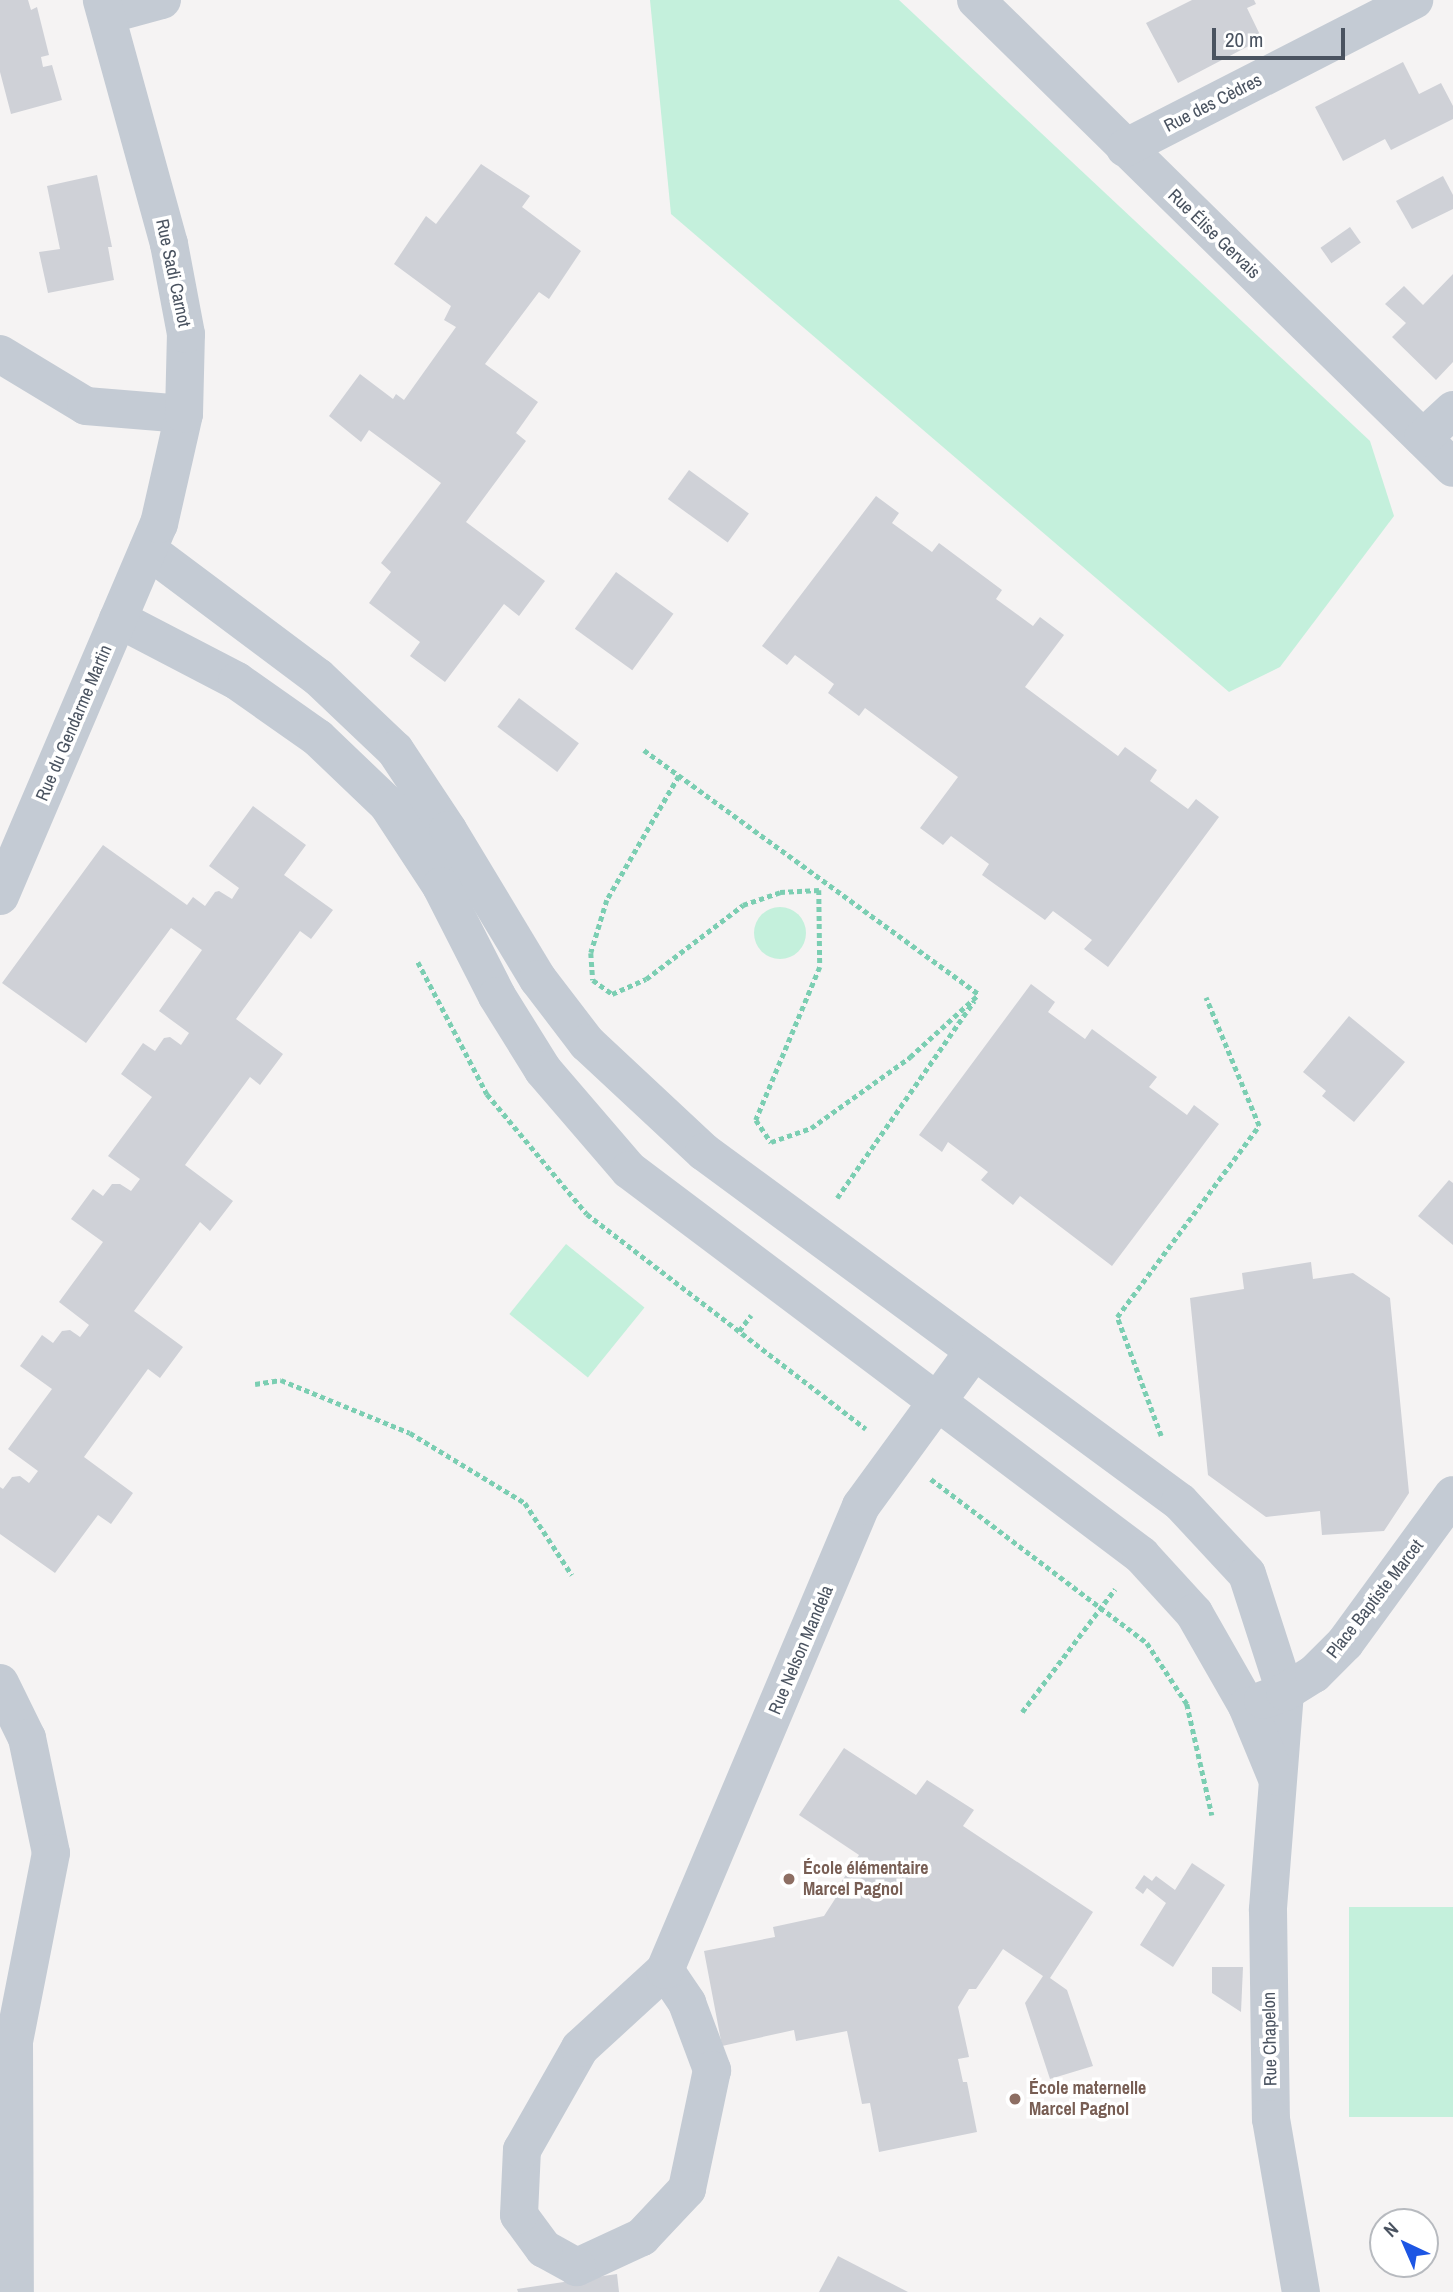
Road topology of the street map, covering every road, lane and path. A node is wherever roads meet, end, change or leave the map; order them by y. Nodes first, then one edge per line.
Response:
1 (162, 0) edge
2 (976, 0) edge
3 (1414, 0) edge
4 (104, 8) edge
5 (1125, 148) junction
6 (0, 354) edge
7 (1453, 410) edge
8 (184, 414) junction
9 (1423, 438) junction
10 (1453, 468) edge
11 (148, 550) junction
12 (118, 619) junction
13 (644, 750) dead end
14 (679, 776) junction
15 (0, 897) edge
16 (418, 962) dead end
17 (979, 994) junction
18 (1206, 998) dead end
19 (814, 1233) junction
20 (776, 1281) junction
21 (738, 1331) junction
22 (974, 1351) junction
23 (255, 1384) dead end
24 (936, 1402) junction
25 (1165, 1445) dead end
26 (898, 1454) junction
27 (1453, 1495) edge
28 (1141, 1555) junction
29 (572, 1575) dead end
30 (1102, 1607) junction
31 (0, 1682) edge
32 (1285, 1692) junction
33 (1247, 1706) junction
34 (1022, 1712) dead end
35 (1279, 1784) junction
36 (1212, 1815) dead end
37 (665, 1970) junction
38 (15, 2292) edge
39 (1301, 2292) edge

1 - 4 street
2 - 5 street, Rue Élise Gervais
3 - 5 street, Rue des Cèdres
4 - 8 street, Rue Sadi Carnot
5 - 9 street, Rue Élise Gervais
6 - 8 street
7 - 9 street
8 - 11 street, Rue Sadi Carnot
9 - 10 street, Rue Élise Gervais
11 - 12 street, Rue du Gendarme Martin
11 - 19 street
12 - 15 street, Rue du Gendarme Martin
12 - 20 street
13 - 14 path
14 - 17 path
14 - 17 path
16 - 21 path
17 - 19 path
18 - 25 path
19 - 22 street
20 - 21 path
20 - 24 street
21 - 26 path
22 - 24 street, Rue Nelson Mandela
22 - 32 street
23 - 29 path
24 - 26 street, Rue Nelson Mandela
24 - 28 street
26 - 30 path
26 - 37 street, Rue Nelson Mandela
27 - 32 street, Place Baptiste Marcet
28 - 30 path
28 - 33 street
30 - 34 path
30 - 36 path
31 - 38 street
32 - 33 street, Place Baptiste Marcet
32 - 35 street, Rue Chapelon
33 - 35 street
35 - 39 street, Rue Chapelon
37 - 37 street, Rue Nelson Mandela

